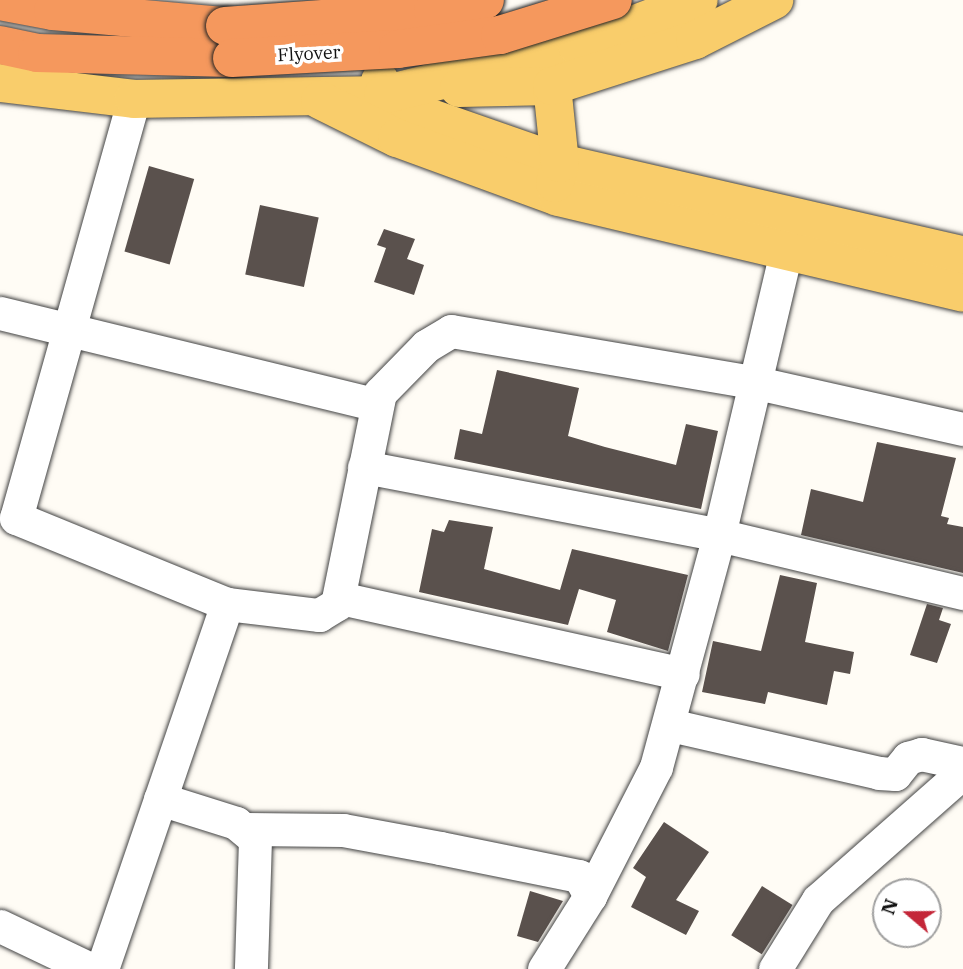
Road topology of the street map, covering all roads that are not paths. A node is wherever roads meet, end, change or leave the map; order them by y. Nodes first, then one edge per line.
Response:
1 (485, 0) edge
2 (613, 0) edge
3 (699, 0) edge
4 (774, 0) edge
5 (0, 1) edge
6 (0, 45) edge
7 (0, 83) edge
8 (388, 86) junction
9 (552, 86) junction
10 (317, 90) junction
11 (134, 99) junction
12 (556, 179) junction
13 (771, 235) junction
14 (963, 255) edge
15 (963, 293) edge
16 (0, 313) edge
17 (69, 330) junction
18 (757, 383) junction
19 (376, 405) junction
20 (963, 429) edge
21 (364, 467) junction
22 (8, 516) edge
23 (719, 535) junction
24 (963, 593) edge
25 (341, 598) junction
26 (227, 604) junction
27 (684, 674) junction
28 (670, 725) junction
29 (963, 763) edge
30 (963, 772) edge
31 (160, 799) junction
32 (246, 829) junction
33 (590, 896) junction
34 (0, 926) edge
35 (90, 969) edge
36 (102, 969) edge
37 (251, 969) edge
38 (544, 969) edge
39 (775, 969) edge

1 - 5 highway, Flyover, bridge
2 - 6 highway, Flyover, bridge
3 - 8 main road
4 - 9 main road
7 - 11 main road
8 - 9 main road
8 - 10 main road
8 - 12 main road
9 - 12 main road
10 - 11 main road
10 - 12 main road
11 - 17 street
12 - 13 main road
13 - 14 main road
13 - 15 main road
13 - 18 street
16 - 17 street
17 - 19 street
17 - 22 street
18 - 19 street
18 - 20 street
18 - 23 street
19 - 21 street
21 - 23 street
21 - 25 street
22 - 26 street
23 - 24 street
23 - 27 street
25 - 26 street
25 - 27 street
26 - 31 street
27 - 28 street
28 - 29 street
28 - 33 street
30 - 39 street
31 - 32 street
31 - 36 street
32 - 33 street
32 - 37 street
33 - 38 street
34 - 35 street

